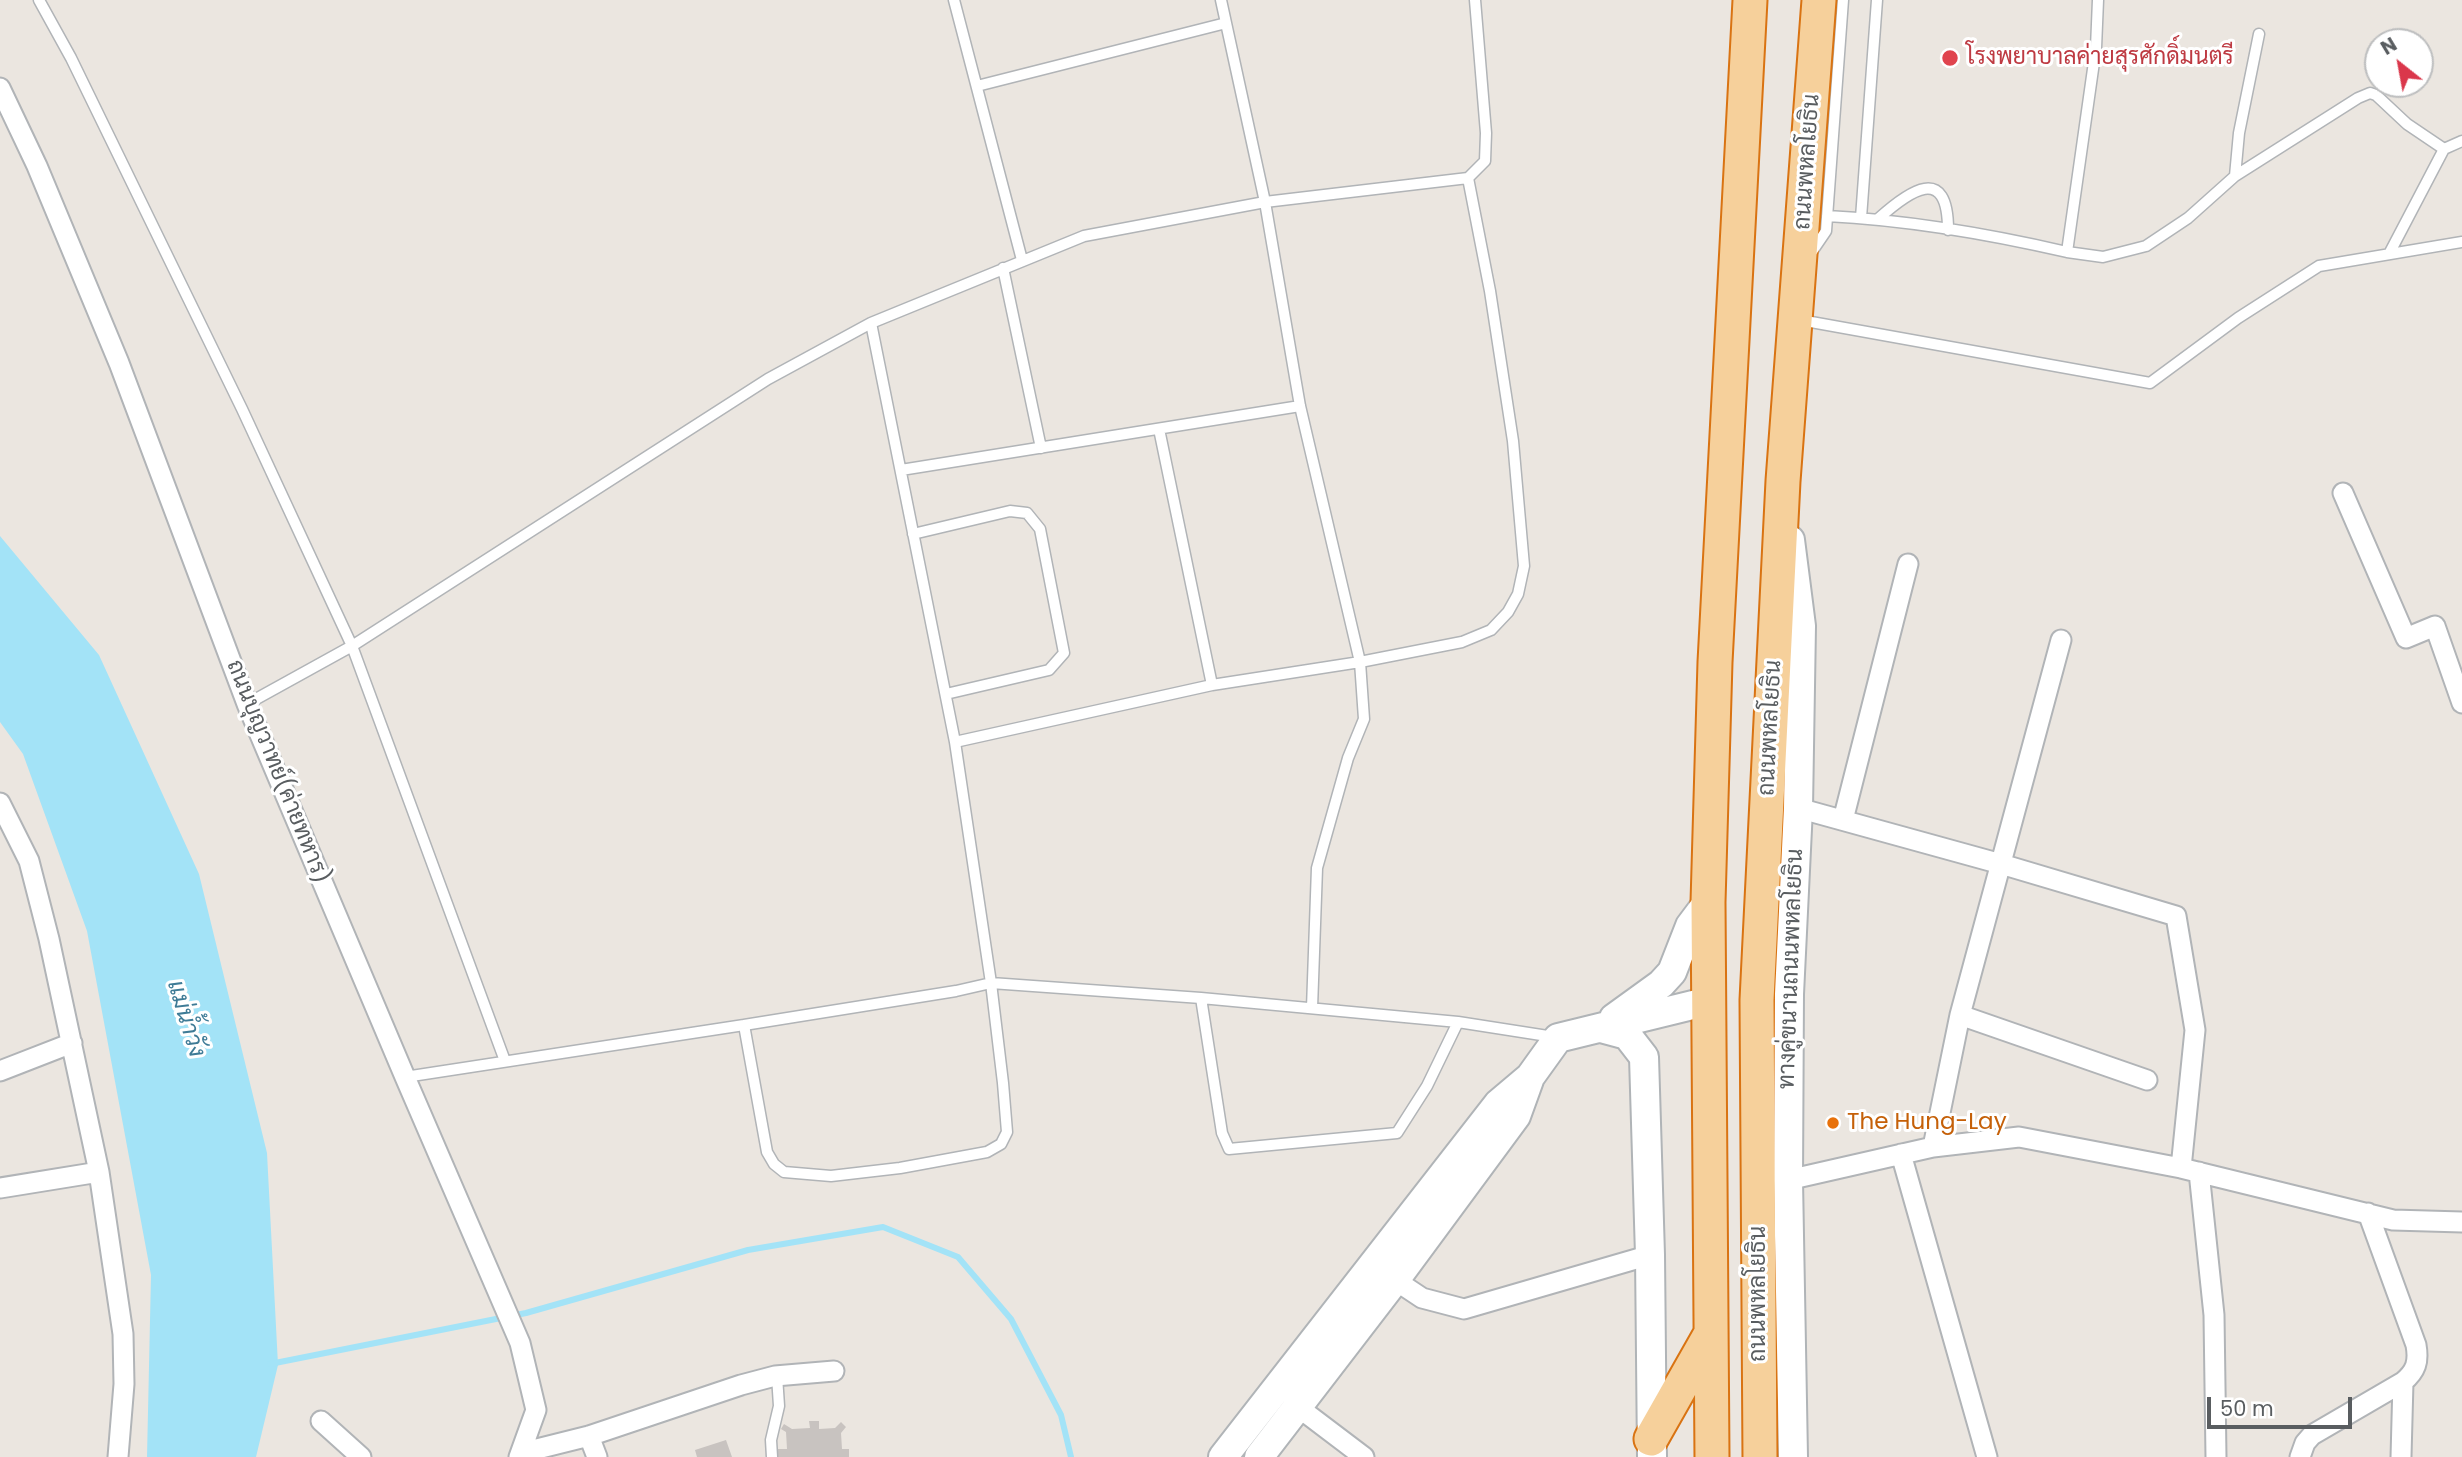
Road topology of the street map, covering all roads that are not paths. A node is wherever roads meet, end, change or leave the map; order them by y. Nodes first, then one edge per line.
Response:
1 (39, 0) edge
2 (954, 0) edge
3 (1221, 0) edge
4 (1475, 0) edge
5 (1750, 0) edge
6 (1819, 0) edge
7 (1843, 0) edge
8 (1877, 0) edge
9 (2098, 0) edge
10 (1226, 23) junction
11 (2259, 34) dead end
12 (976, 86) junction
13 (0, 88) edge
14 (2462, 141) edge
15 (2444, 149) junction
16 (2235, 176) junction
17 (1468, 178) junction
18 (1265, 202) junction
19 (1827, 216) junction
20 (1861, 218) junction
21 (1878, 219) junction
22 (1948, 230) junction
23 (2462, 242) edge
24 (2067, 252) junction
25 (2389, 254) junction
26 (1022, 260) junction
27 (1003, 268) junction
28 (1800, 269) junction
29 (1795, 320) junction
30 (871, 323) junction
31 (1300, 406) junction
32 (1159, 429) junction
33 (1041, 448) junction
34 (901, 470) junction
35 (1783, 481) junction
36 (2343, 493) dead end
37 (914, 534) junction
38 (1908, 564) dead end
39 (2061, 640) dead end
40 (352, 646) junction
41 (1360, 662) junction
42 (1212, 685) junction
43 (946, 694) junction
44 (2462, 703) edge
45 (247, 704) junction
46 (955, 741) junction
47 (0, 803) edge
48 (1798, 808) junction
49 (1843, 820) junction
50 (2001, 864) junction
51 (1707, 902) junction
52 (991, 983) junction
53 (1201, 998) junction
54 (1757, 1000) junction
55 (1709, 1001) junction
56 (1312, 1008) junction
57 (1960, 1015) junction
58 (1458, 1022) junction
59 (744, 1025) junction
60 (1601, 1028) junction
61 (1558, 1038) junction
62 (72, 1044) junction
63 (505, 1061) junction
64 (0, 1071) edge
65 (404, 1077) junction
66 (1530, 1077) junction
67 (2147, 1080) dead end
68 (1933, 1147) junction
69 (1901, 1154) junction
70 (2190, 1170) junction
71 (99, 1172) junction
72 (1788, 1180) junction
73 (0, 1188) edge
74 (2368, 1213) junction
75 (2462, 1222) edge
76 (1650, 1255) junction
77 (1395, 1280) junction
78 (1712, 1332) junction
79 (834, 1371) dead end
80 (777, 1376) junction
81 (2403, 1382) junction
82 (1298, 1407) junction
83 (321, 1421) dead end
84 (589, 1436) junction
85 (1651, 1448) edge
86 (520, 1455) edge
87 (118, 1457) edge
88 (361, 1457) edge
89 (597, 1457) edge
90 (772, 1457) edge
91 (1223, 1457) edge
92 (1259, 1457) edge
93 (1364, 1457) edge
94 (1712, 1457) edge
95 (1760, 1457) edge
96 (1793, 1457) edge
97 (1987, 1457) edge
98 (2216, 1457) edge
99 (2300, 1457) edge
100 (2401, 1457) edge

1 - 40 lane
2 - 12 lane
3 - 10 lane
4 - 17 lane
5 - 51 highway, ถนนพหลโยธิน
6 - 28 highway, ถนนพหลโยธิน
7 - 19 lane
8 - 20 lane
9 - 24 lane
10 - 12 lane
10 - 18 lane
11 - 16 lane
12 - 26 lane
13 - 45 street, ถนนบุญวาทย์(ค่ายทหาร)
14 - 15 lane
15 - 16 lane
15 - 25 lane
16 - 24 lane
17 - 18 lane
17 - 41 lane
18 - 26 lane
18 - 31 lane
19 - 20 lane
19 - 28 lane
20 - 21 lane
21 - 22 lane
21 - 22 lane
22 - 24 lane
23 - 25 lane
25 - 29 lane
26 - 27 lane
27 - 30 lane
27 - 33 lane
28 - 29 highway, ถนนพหลโยธิน
29 - 35 highway, ถนนพหลโยธิน
30 - 34 lane
30 - 40 lane
31 - 32 lane
31 - 41 lane
32 - 33 lane
32 - 42 lane
33 - 34 lane
34 - 37 lane
35 - 48 main road, ทางคู่ขนานถนนพหลโยธิน
35 - 54 highway, ถนนพหลโยธิน
36 - 44 street
37 - 43 lane
37 - 43 lane
38 - 49 street
39 - 50 street
40 - 45 lane
40 - 63 lane
41 - 42 lane
41 - 56 lane
42 - 46 lane
43 - 46 lane
45 - 65 street, ถนนบุญวาทย์(ค่ายทหาร)
46 - 52 lane
47 - 62 street
48 - 49 street
48 - 72 main road, ทางคู่ขนานถนนพหลโยธิน
49 - 50 street
50 - 57 street
50 - 70 street
51 - 55 highway, ถนนพหลโยธิน
51 - 60 main road
52 - 53 lane
52 - 59 lane
52 - 59 lane
53 - 56 lane
53 - 58 lane
54 - 55 highway
54 - 95 highway, ถนนพหลโยธิน
55 - 60 main road
55 - 78 highway, ถนนพหลโยธิน
56 - 58 lane
57 - 67 street
57 - 68 street
58 - 61 lane
59 - 63 lane
60 - 61 main road
60 - 76 main road
61 - 66 main road
62 - 64 street
62 - 71 street
63 - 65 lane
65 - 86 street, ถนนบุญวาทย์(ค่ายทหาร)
66 - 77 main road
66 - 91 main road
68 - 69 street
68 - 70 street
69 - 72 street
69 - 97 street
70 - 74 street
70 - 98 street
71 - 73 street
71 - 87 street
72 - 96 main road, ทางคู่ขนานถนนพหลโยธิน
74 - 75 street
74 - 81 street
76 - 77 street
76 - 85 main road
77 - 82 main road
78 - 85 highway
78 - 94 highway, ถนนพหลโยธิน
79 - 80 street
80 - 84 street
80 - 90 lane
81 - 99 street
81 - 100 street
82 - 92 main road
82 - 93 street
83 - 88 street
84 - 86 street
84 - 89 street

